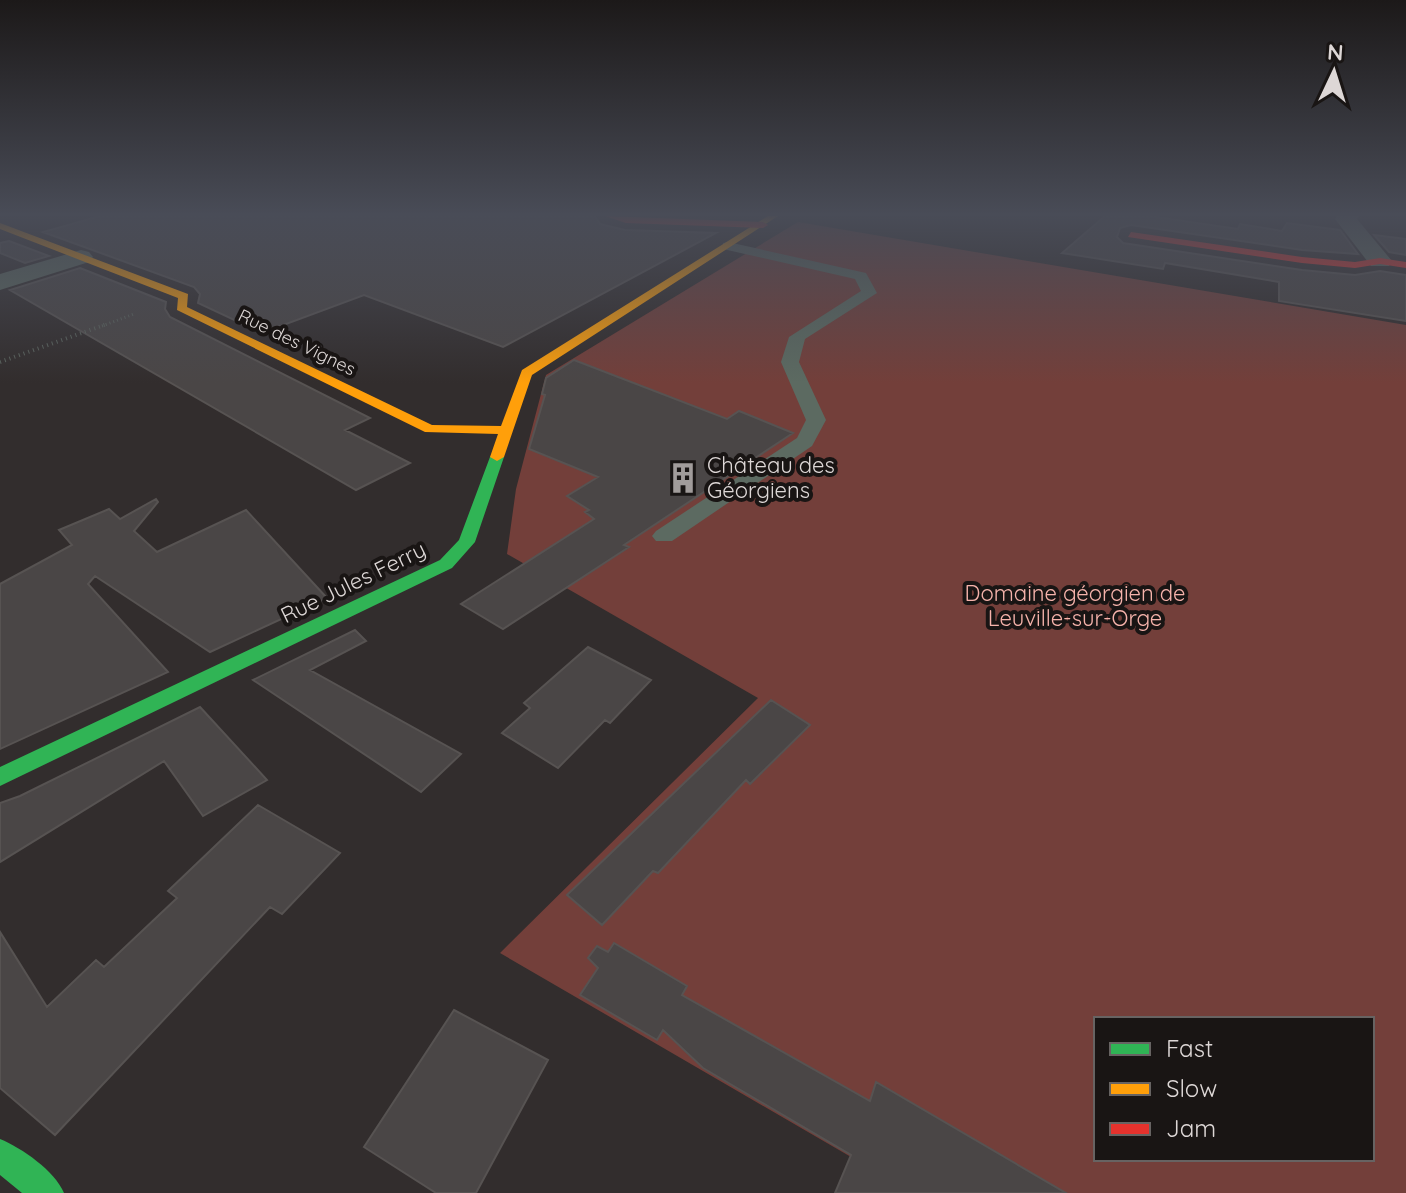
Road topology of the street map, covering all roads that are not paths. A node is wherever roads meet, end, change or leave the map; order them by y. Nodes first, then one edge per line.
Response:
1 (33, 272) edge
2 (120, 272) edge
3 (674, 272) edge
4 (842, 272) edge
5 (0, 282) edge
6 (506, 430) junction
7 (664, 536) dead end
8 (0, 777) edge
9 (0, 1155) edge
10 (48, 1193) edge

1 - 5 street
2 - 6 street, Rue des Vignes
3 - 6 street, Rue Jules Ferry
4 - 7 lane
6 - 8 street, Rue Jules Ferry
9 - 10 street

